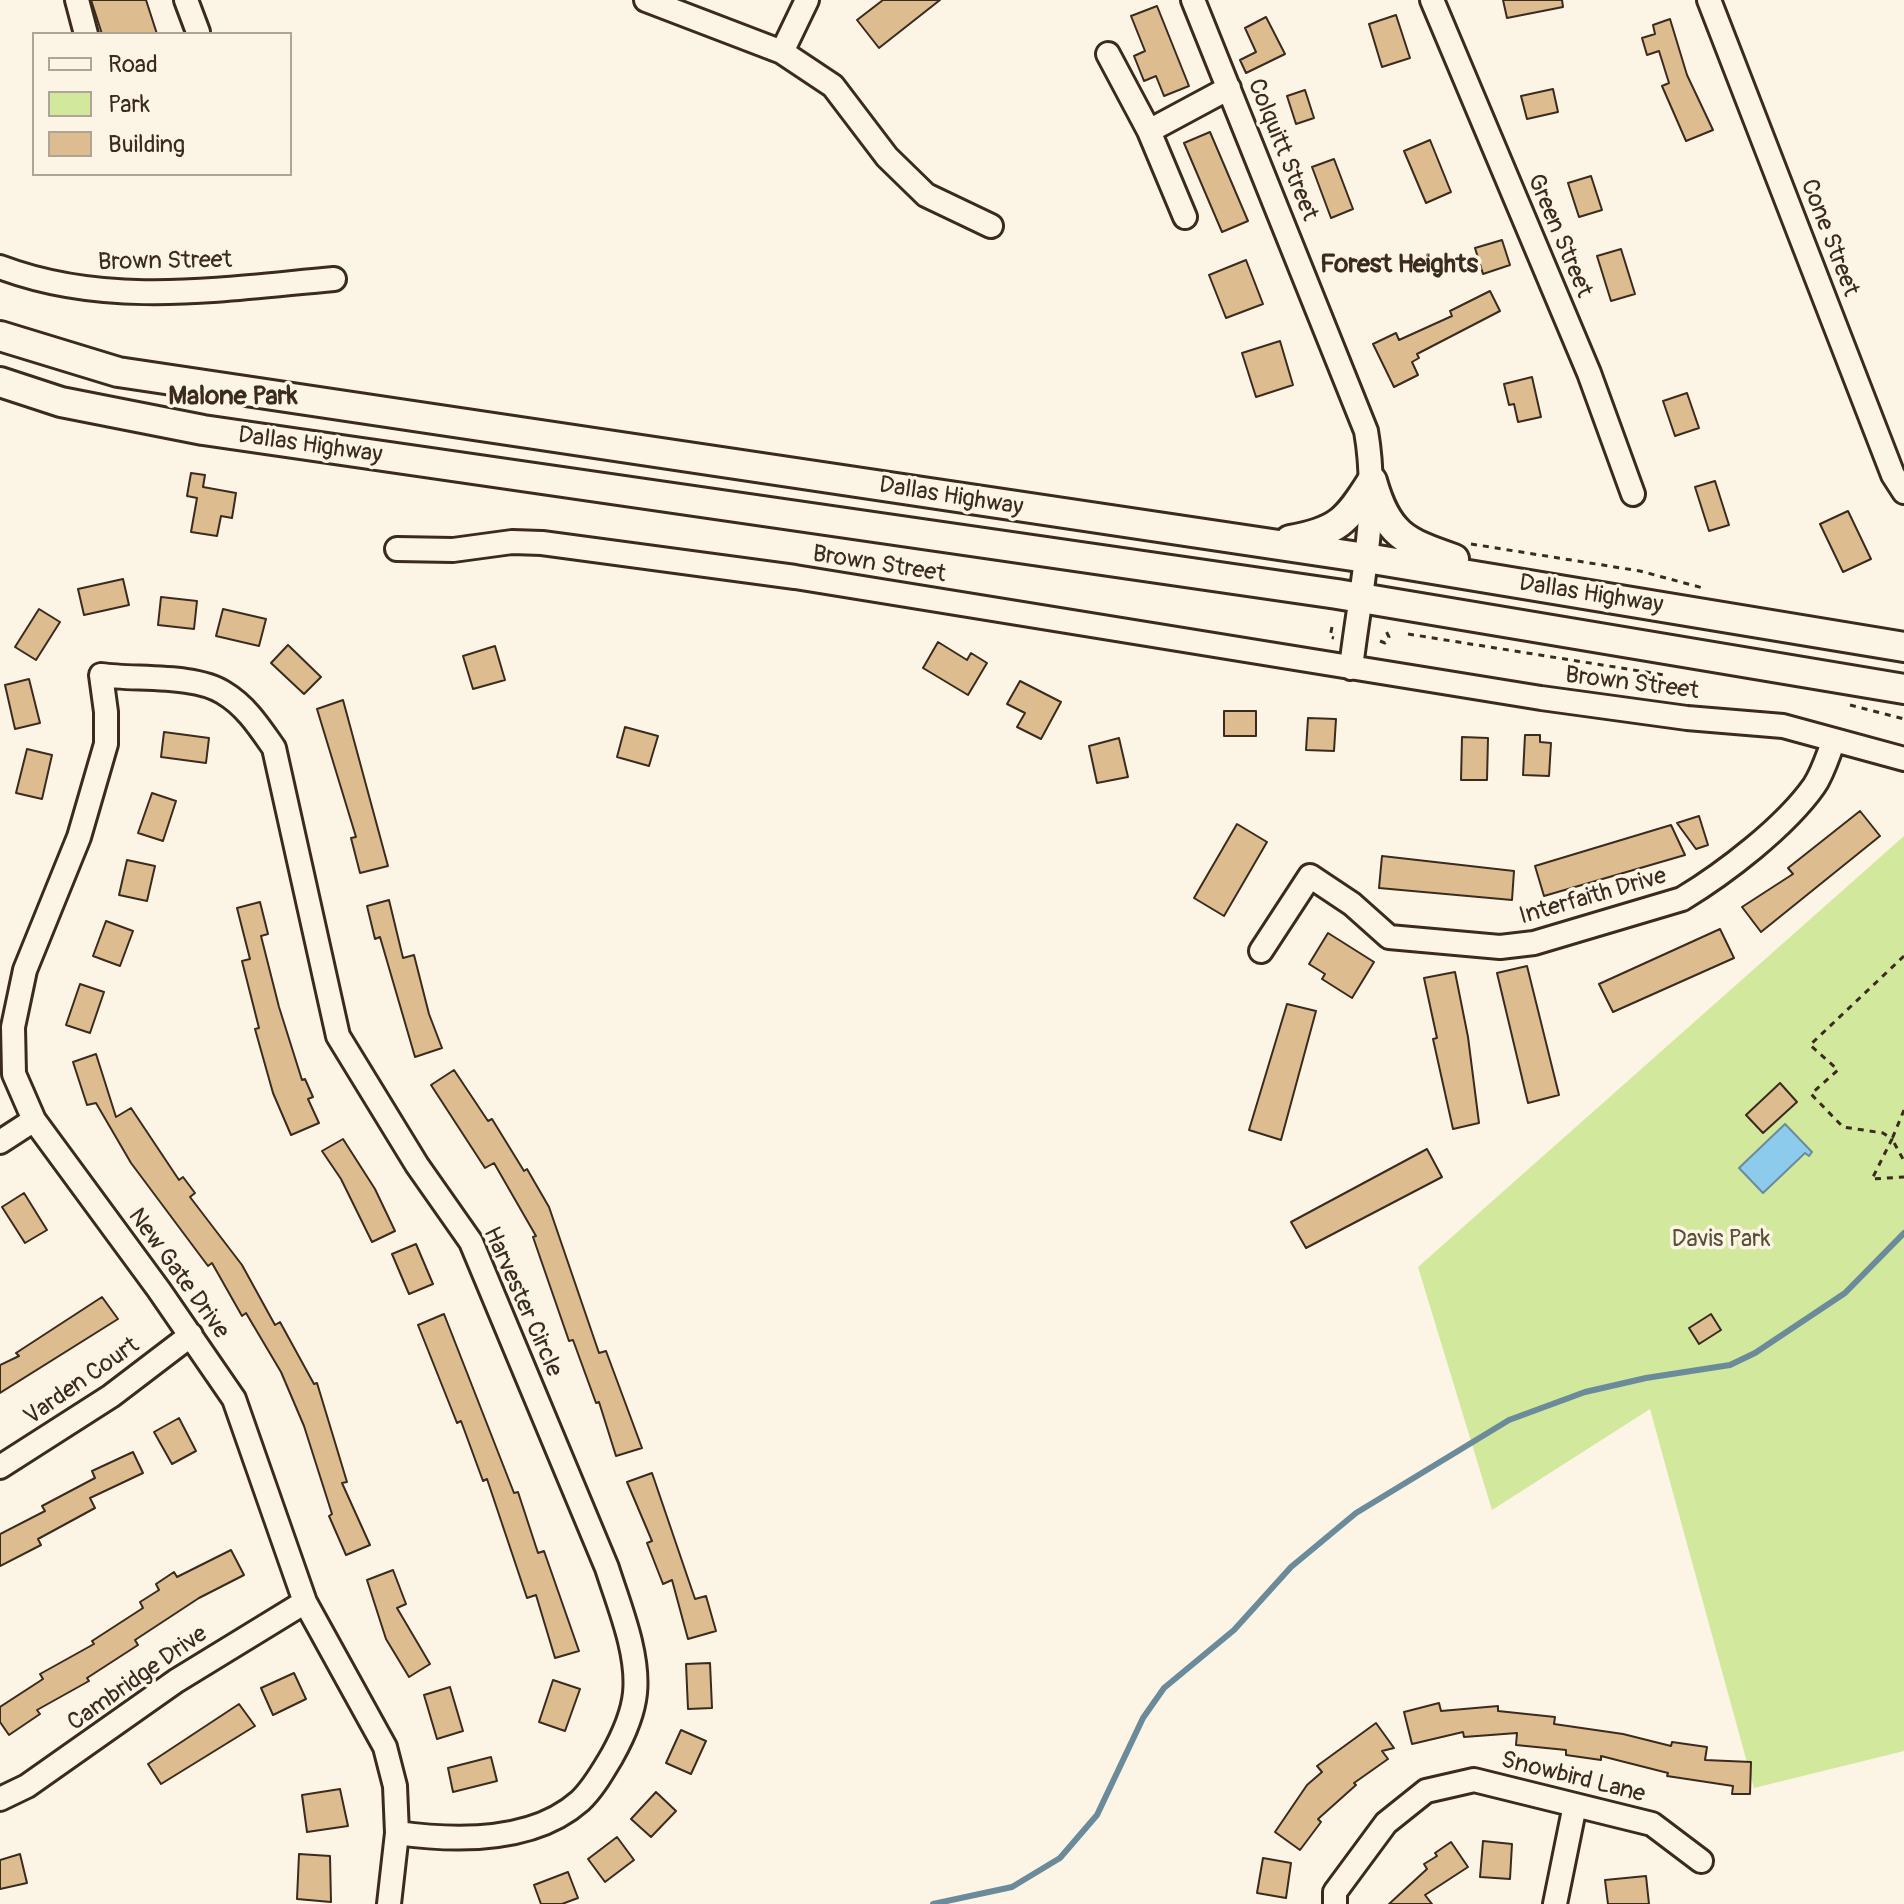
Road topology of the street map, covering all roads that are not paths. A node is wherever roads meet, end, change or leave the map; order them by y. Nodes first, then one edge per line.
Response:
1 (77, 0) edge
2 (186, 0) edge
3 (646, 0) edge
4 (807, 0) edge
5 (1193, 0) edge
6 (1432, 0) edge
7 (1709, 0) edge
8 (85, 32) edge
9 (198, 32) dead end
10 (782, 52) junction
11 (1108, 54) dead end
12 (1229, 88) junction
13 (1149, 131) junction
14 (1185, 217) dead end
15 (991, 226) dead end
16 (0, 267) edge
17 (334, 279) dead end
18 (0, 336) edge
19 (0, 382) edge
20 (1372, 481) junction
21 (1904, 492) edge
22 (1633, 494) dead end
23 (1266, 544) junction
24 (397, 549) dead end
25 (1366, 558) junction
26 (1530, 585) junction
27 (1360, 597) junction
28 (1904, 647) edge
29 (1351, 668) junction
30 (101, 675) joint
31 (1904, 689) edge
32 (1834, 740) junction
33 (1904, 759) edge
34 (1261, 951) dead end
35 (34, 1120) junction
36 (0, 1142) edge
37 (191, 1335) junction
38 (0, 1467) edge
39 (305, 1602) junction
40 (0, 1799) edge
41 (1575, 1805) junction
42 (397, 1833) junction
43 (1701, 1861) dead end
44 (389, 1904) edge
45 (1335, 1904) edge
46 (1555, 1904) edge

1 - 8 street
2 - 9 street
3 - 10 street
4 - 10 street
5 - 12 street, Colquitt Street
6 - 22 street, Green Street
7 - 21 street, Cone Street
10 - 15 street
11 - 13 street
12 - 13 street
12 - 20 street, Colquitt Street
13 - 14 street
16 - 17 street, Brown Street
18 - 23 main road, Dallas Highway
19 - 27 main road, Dallas Highway
20 - 23 main road
20 - 25 street, Colquitt Street
20 - 26 main road
23 - 25 main road, Dallas Highway
24 - 29 street, Brown Street
25 - 26 main road, Dallas Highway
25 - 27 street, Colquitt Street
26 - 28 main road, Dallas Highway
27 - 29 street
27 - 31 main road, Dallas Highway
29 - 32 street, Brown Street
30 - 35 street, New Gate Drive
30 - 42 street, Harvester Circle
32 - 33 street, Brown Street
32 - 34 street, Interfaith Drive
35 - 36 street
35 - 37 street, New Gate Drive
37 - 38 street, Varden Court
37 - 39 street, New Gate Drive
39 - 40 street, Cambridge Drive
39 - 42 street, New Gate Drive
41 - 43 street, Snowbird Lane
41 - 45 street, Snowbird Lane
41 - 46 street
42 - 44 street, New Gate Drive

